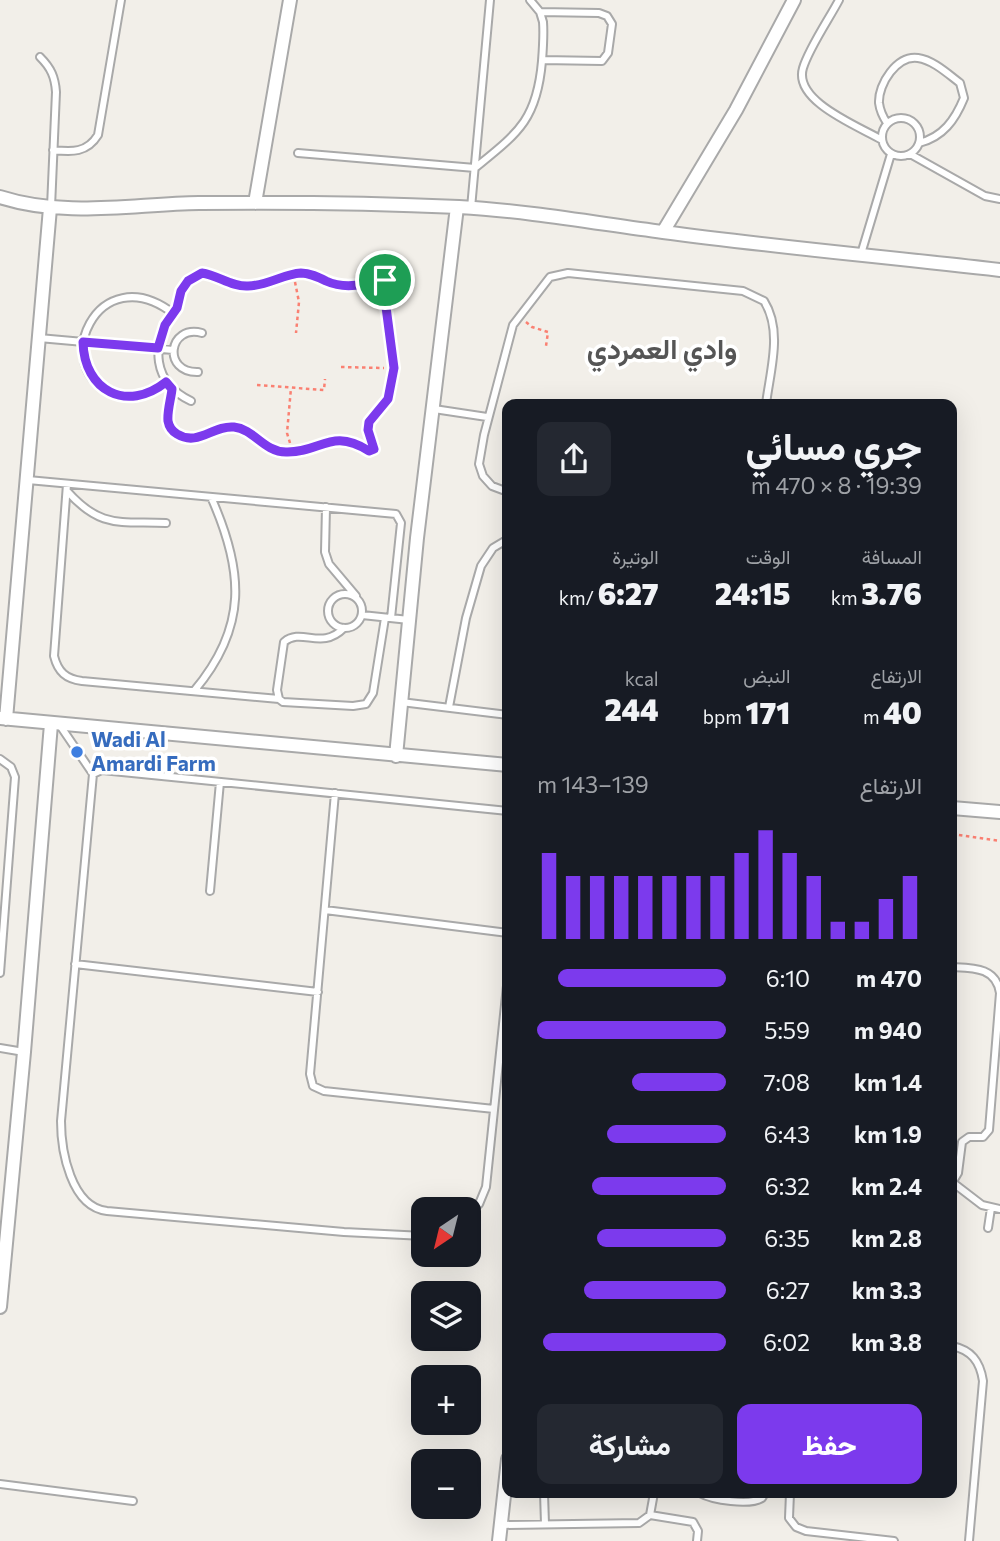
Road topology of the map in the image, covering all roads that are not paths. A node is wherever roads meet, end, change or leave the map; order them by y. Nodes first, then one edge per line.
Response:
1 (121, 0) edge
2 (290, 0) edge
3 (490, 0) edge
4 (530, 0) edge
5 (794, 0) edge
6 (839, 0) edge
7 (540, 12) junction
8 (40, 57) dead end
9 (542, 60) junction
10 (887, 123) junction
11 (882, 140) junction
12 (919, 143) junction
13 (53, 150) junction
14 (298, 153) dead end
15 (891, 154) junction
16 (910, 154) junction
17 (475, 168) junction
18 (0, 197) edge
19 (1000, 199) edge
20 (255, 203) junction
21 (457, 207) junction
22 (50, 208) junction
23 (471, 208) junction
24 (663, 232) junction
25 (861, 254) junction
26 (1000, 270) edge
27 (174, 314) junction
28 (202, 333) dead end
29 (39, 338) junction
30 (83, 342) junction
31 (158, 348) junction
32 (173, 350) junction
33 (198, 372) dead end
34 (166, 382) junction
35 (172, 389) junction
36 (767, 399) edge
37 (191, 401) dead end
38 (434, 410) junction
39 (487, 417) junction
40 (27, 480) junction
41 (67, 488) junction
42 (502, 490) edge
43 (211, 497) junction
44 (326, 507) junction
45 (166, 523) dead end
46 (502, 542) edge
47 (357, 599) junction
48 (362, 615) junction
49 (388, 618) junction
50 (409, 620) junction
51 (344, 628) junction
52 (194, 691) junction
53 (279, 699) junction
54 (401, 702) junction
55 (449, 707) junction
56 (502, 714) edge
57 (3, 719) edge
58 (55, 724) junction
59 (396, 756) junction
60 (0, 759) edge
61 (502, 765) edge
62 (93, 774) junction
63 (220, 782) junction
64 (335, 793) junction
65 (957, 808) edge
66 (502, 810) edge
67 (1000, 812) edge
68 (210, 891) dead end
69 (325, 910) junction
70 (502, 932) edge
71 (75, 964) junction
72 (957, 967) edge
73 (0, 972) edge
74 (318, 992) junction
75 (502, 1046) edge
76 (0, 1048) edge
77 (24, 1052) junction
78 (494, 1110) junction
79 (957, 1175) edge
80 (957, 1187) edge
81 (481, 1199) edge
82 (991, 1208) junction
83 (1000, 1209) edge
84 (988, 1228) dead end
85 (411, 1235) edge
86 (0, 1307) edge
87 (957, 1347) edge
88 (0, 1484) edge
89 (504, 1498) edge
90 (544, 1498) edge
91 (653, 1498) edge
92 (712, 1498) edge
93 (762, 1498) edge
94 (790, 1498) edge
95 (133, 1501) dead end
96 (650, 1516) junction
97 (545, 1524) junction
98 (501, 1525) junction
99 (499, 1541) edge
100 (697, 1541) edge
101 (894, 1541) edge
102 (969, 1541) edge

1 - 13 lane
2 - 20 street
3 - 17 lane
4 - 7 lane
5 - 24 street
6 - 11 lane
7 - 9 lane
7 - 9 lane
8 - 13 lane
9 - 17 lane
10 - 11 lane
10 - 12 lane
10 - 12 lane
11 - 15 lane
12 - 16 lane
13 - 22 lane
14 - 17 lane
15 - 16 lane
15 - 25 lane
16 - 19 lane
17 - 23 lane
18 - 22 street
20 - 21 street
20 - 22 street
21 - 23 street
21 - 38 street
22 - 29 street
23 - 24 street
24 - 25 street
25 - 26 street
27 - 30 lane
27 - 31 lane
27 - 35 lane
28 - 32 lane
29 - 30 lane
29 - 40 street
30 - 31 lane
30 - 34 lane
31 - 32 lane
31 - 34 lane
32 - 33 lane
34 - 35 lane
35 - 37 lane
36 - 39 lane
38 - 39 lane
38 - 50 street
39 - 42 lane
40 - 41 lane
40 - 57 street
41 - 43 lane
41 - 45 lane
41 - 52 lane
43 - 44 lane
43 - 52 lane
44 - 47 lane
44 - 49 lane
46 - 55 lane
47 - 48 lane
47 - 51 lane
48 - 49 lane
48 - 51 lane
49 - 50 lane
49 - 53 lane
50 - 54 street
51 - 53 lane
52 - 53 lane
54 - 55 lane
54 - 59 street
55 - 56 lane
57 - 58 street
58 - 59 street
58 - 62 lane
58 - 77 street
59 - 61 street
60 - 73 lane
62 - 63 lane
62 - 71 lane
63 - 64 lane
63 - 68 lane
64 - 66 lane
64 - 69 lane
65 - 67 street
69 - 70 lane
69 - 74 lane
71 - 74 lane
71 - 85 lane
72 - 79 lane
74 - 78 lane
75 - 78 lane
76 - 77 lane
77 - 86 street
78 - 81 lane
80 - 82 lane
82 - 83 lane
82 - 84 lane
87 - 102 lane
88 - 95 lane
89 - 98 street
90 - 97 lane
91 - 96 lane
92 - 93 lane
94 - 101 lane
96 - 97 lane
96 - 100 lane
97 - 98 lane
98 - 99 street

